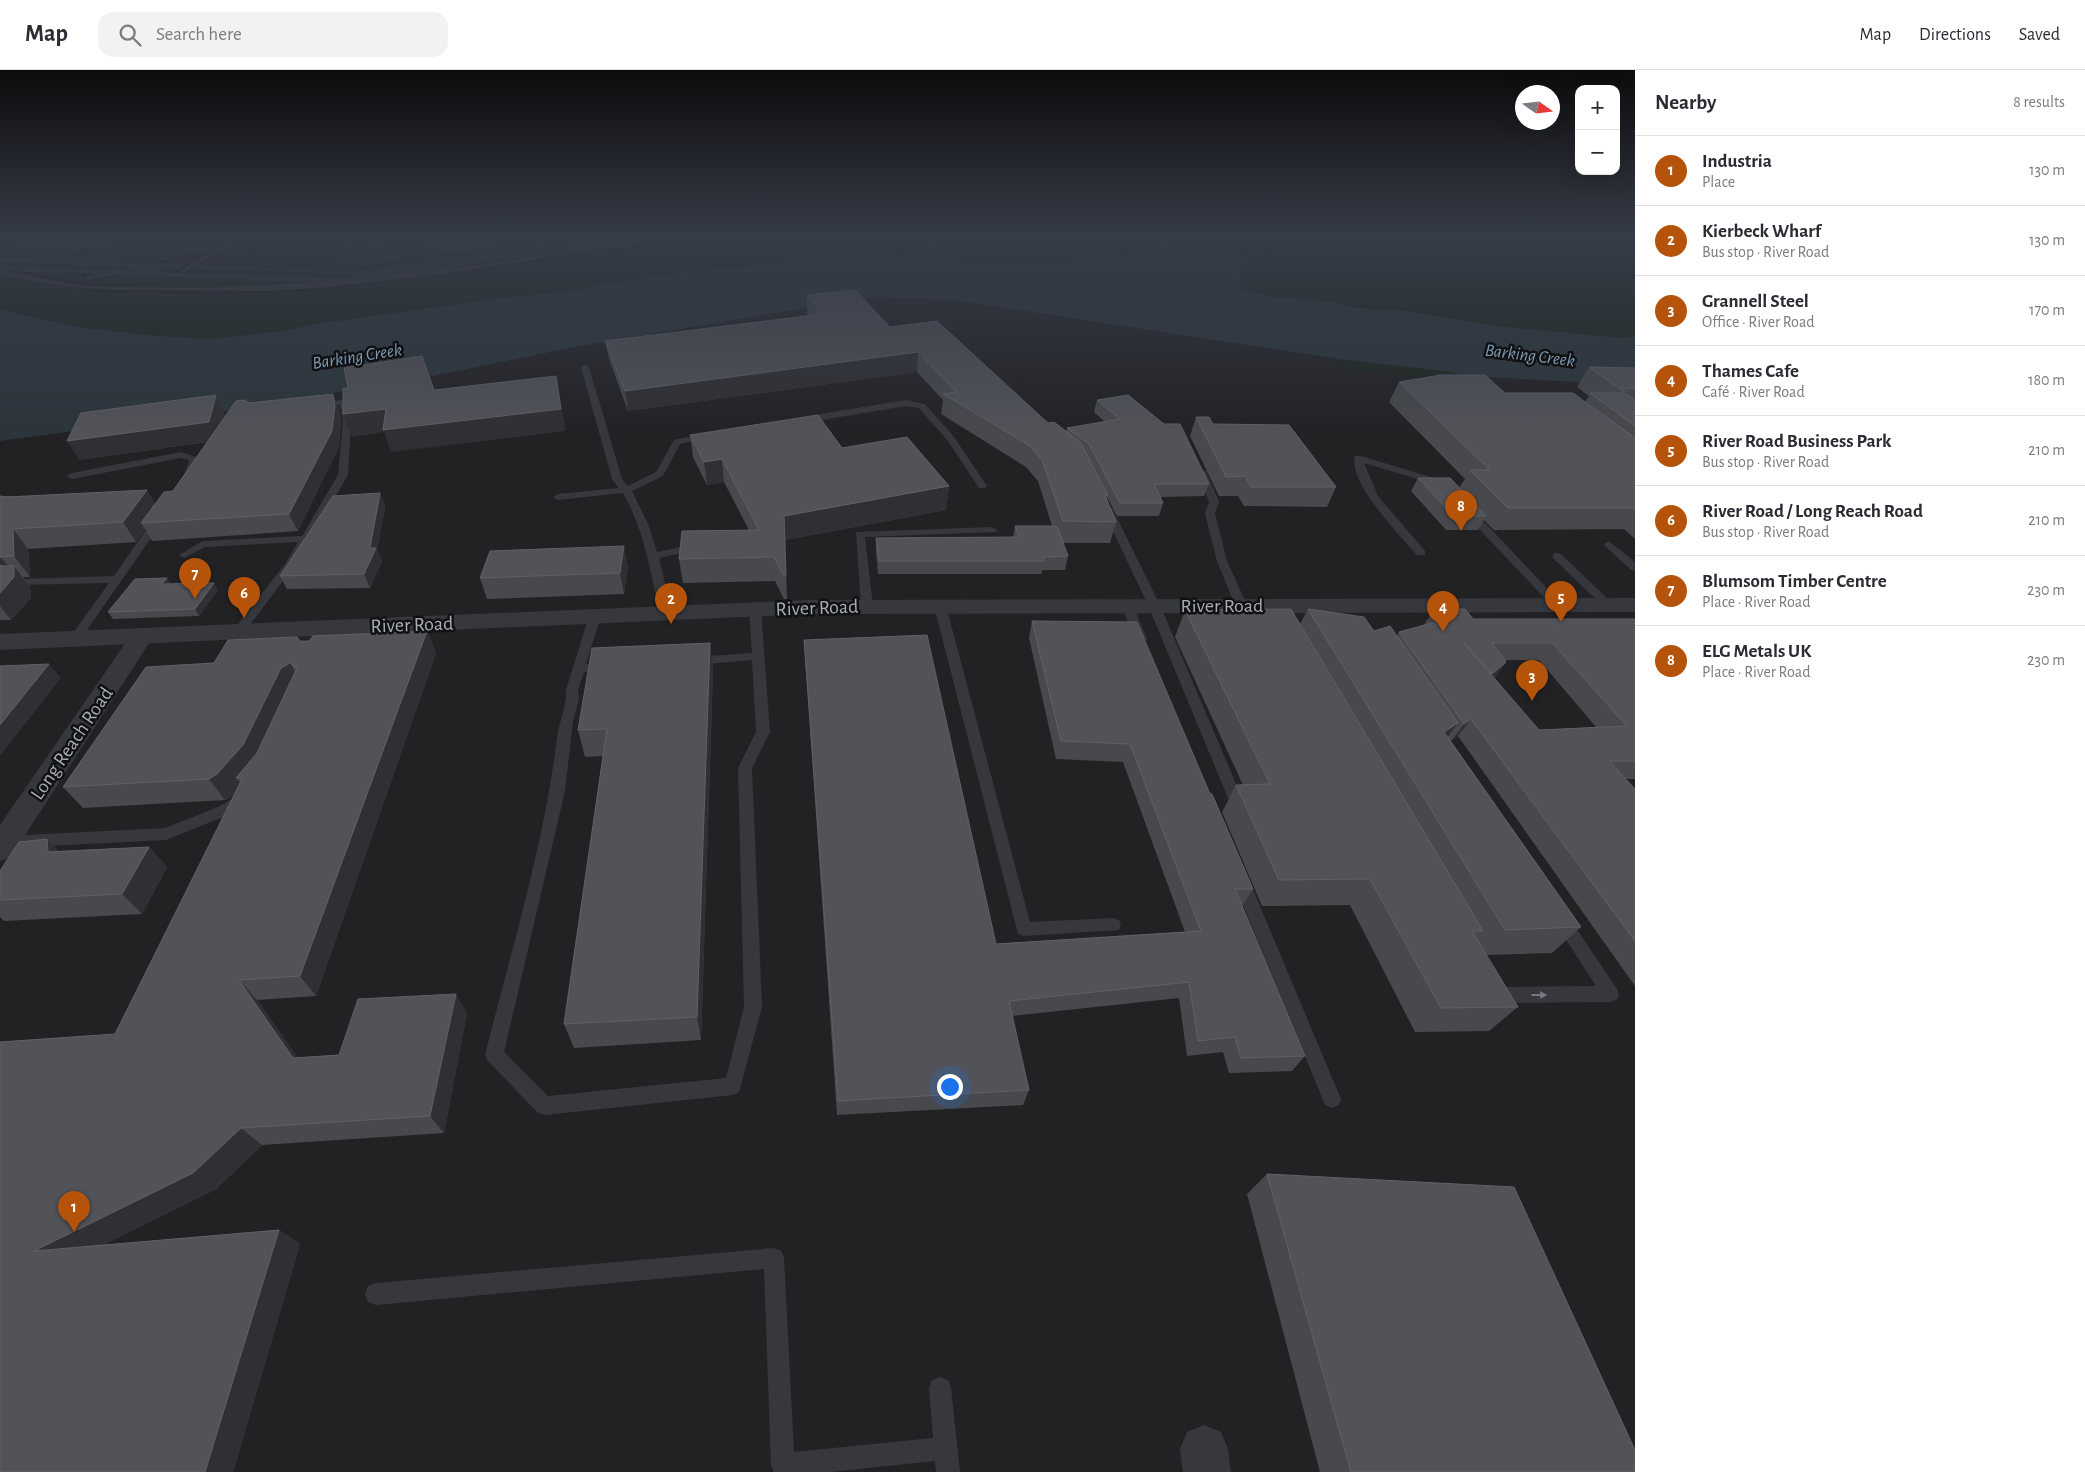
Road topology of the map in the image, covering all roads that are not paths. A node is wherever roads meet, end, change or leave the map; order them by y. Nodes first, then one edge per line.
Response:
1 (584, 368) dead end
2 (304, 408) edge
3 (791, 422) edge
4 (715, 435) edge
5 (1196, 461) edge
6 (72, 476) dead end
7 (982, 486) dead end
8 (180, 490) edge
9 (627, 490) junction
10 (1450, 491) edge
11 (558, 497) dead end
12 (1104, 502) edge
13 (1463, 505) edge
14 (164, 511) edge
15 (992, 530) dead end
16 (305, 539) junction
17 (712, 544) edge
18 (1609, 544) dead end
19 (1421, 553) dead end
20 (184, 555) dead end
21 (651, 556) junction
22 (1557, 556) dead end
23 (1635, 568) edge
24 (118, 579) junction
25 (18, 582) dead end
26 (1127, 605) junction
27 (1154, 605) junction
28 (1241, 605) junction
29 (1557, 605) junction
30 (1608, 605) junction
31 (1635, 605) edge
32 (866, 606) junction
33 (940, 606) junction
34 (755, 609) junction
35 (666, 613) junction
36 (596, 616) junction
37 (239, 631) junction
38 (141, 637) junction
39 (74, 640) junction
40 (0, 642) edge
41 (758, 656) junction
42 (1148, 657) edge
43 (679, 662) edge
44 (620, 666) edge
45 (580, 668) junction
46 (255, 784) edge
47 (1235, 798) edge
48 (2, 845) edge
49 (1236, 869) edge
50 (1551, 905) edge
51 (1113, 925) dead end
52 (1485, 986) edge
53 (1332, 1099) dead end
54 (376, 1294) dead end
55 (940, 1388) dead end
56 (946, 1448) junction
57 (948, 1472) edge

1 - 9 lane
2 - 16 lane
3 - 7 lane
4 - 9 lane
5 - 28 lane
6 - 8 lane
9 - 11 lane
9 - 21 lane
10 - 19 lane
12 - 27 lane
13 - 29 lane
14 - 24 lane
15 - 32 lane
16 - 20 lane
16 - 37 lane
17 - 21 lane
18 - 23 lane
21 - 35 lane
22 - 30 lane
24 - 25 lane
24 - 39 lane
26 - 27 street, River Road
26 - 33 street, River Road
26 - 42 lane
27 - 28 street, River Road
27 - 47 lane
28 - 29 street, River Road
29 - 30 street, River Road
30 - 31 street, River Road
32 - 33 street, River Road
32 - 34 street, River Road
33 - 51 lane
34 - 35 street, River Road
34 - 41 lane
35 - 36 street, River Road
36 - 37 street, River Road
36 - 45 lane
37 - 38 street, River Road
38 - 39 street, River Road
38 - 48 street, Long Reach Road
39 - 40 street, River Road
41 - 43 lane
41 - 45 lane
44 - 45 lane
46 - 48 lane
49 - 53 lane
52 -> 50 lane
54 - 56 lane
55 - 56 lane
56 - 57 lane

